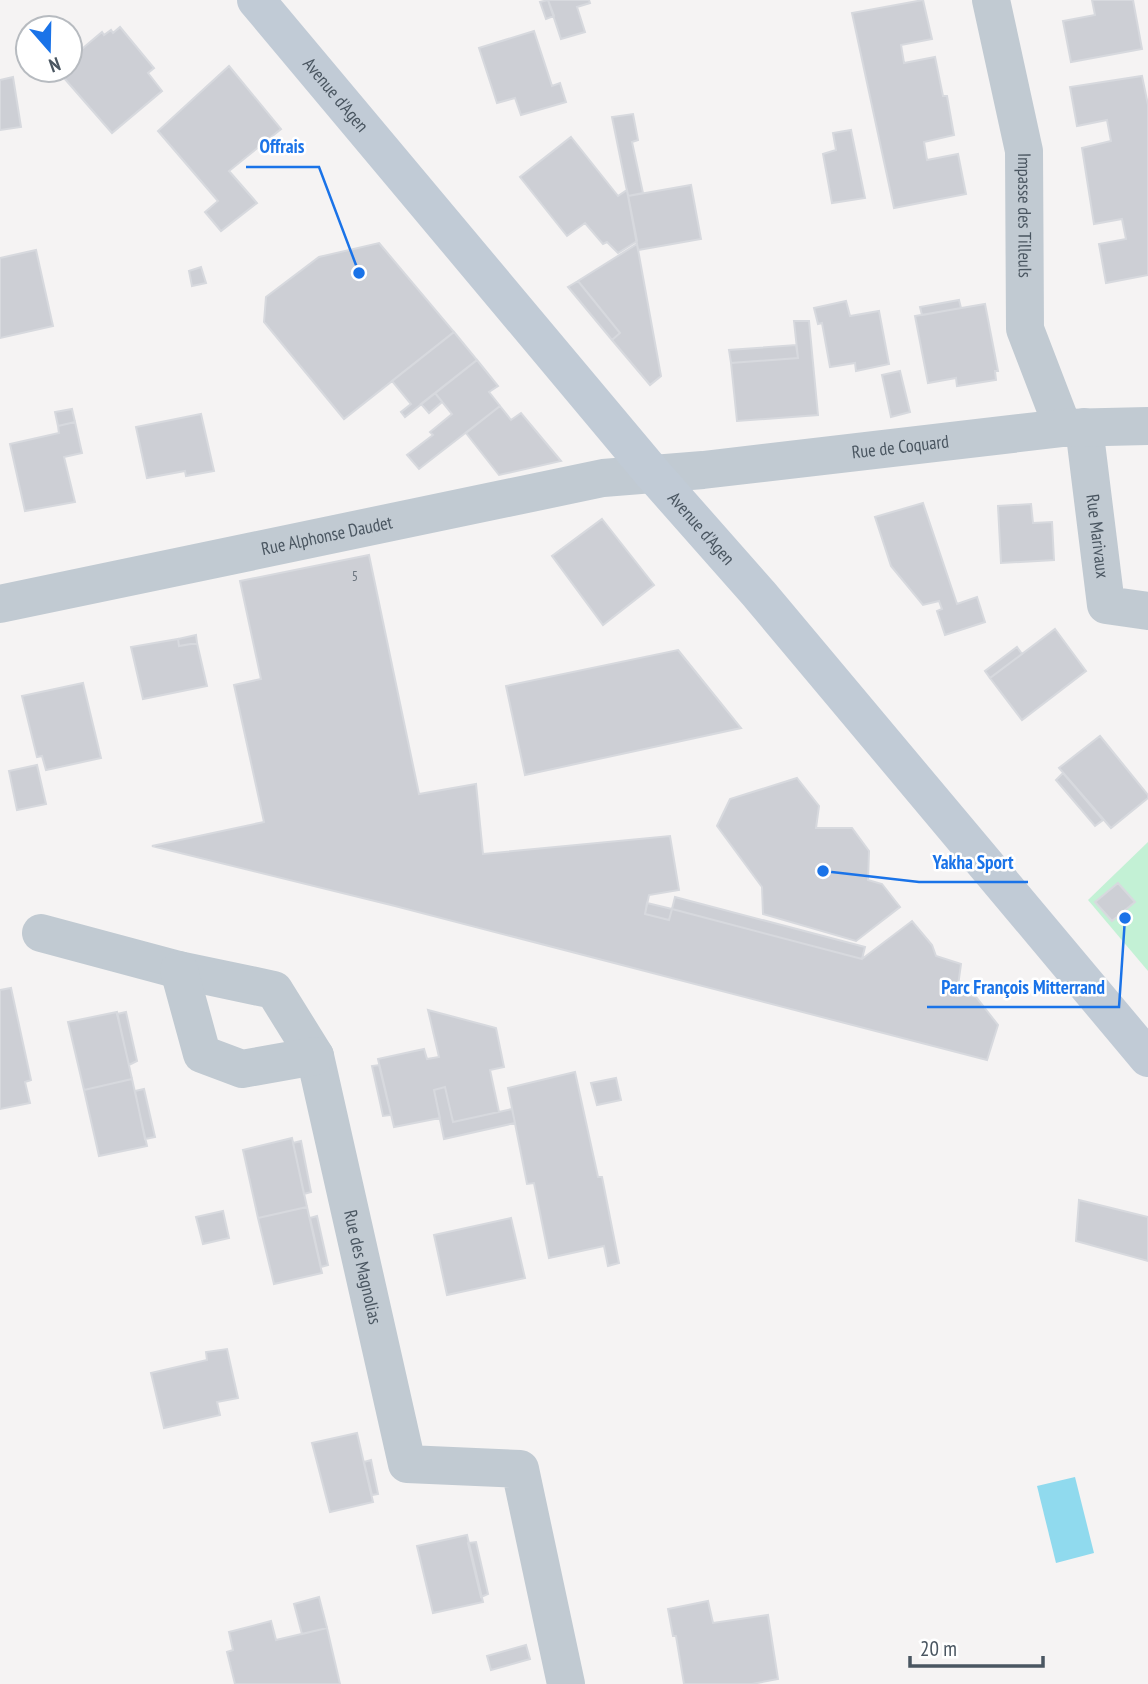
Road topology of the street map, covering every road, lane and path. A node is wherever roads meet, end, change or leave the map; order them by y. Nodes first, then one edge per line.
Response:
1 (256, 0) edge
2 (991, 0) edge
3 (1148, 426) edge
4 (1073, 428) junction
5 (654, 475) junction
6 (0, 604) edge
7 (1148, 611) edge
8 (41, 933) dead end
9 (179, 970) junction
10 (315, 1056) junction
11 (1148, 1058) edge
12 (566, 1684) edge

1 - 5 main road, Avenue d'Agen
2 - 4 street, Impasse des Tilleuls
3 - 4 street, Rue de Coquard
4 - 5 street, Rue de Coquard
4 - 7 street, Rue Marivaux
5 - 6 street, Rue Alphonse Daudet
5 - 11 main road, Avenue d'Agen
8 - 9 street, Rue des Magnolias
9 - 10 street, Rue des Magnolias
9 - 10 street
10 - 12 street, Rue des Magnolias

